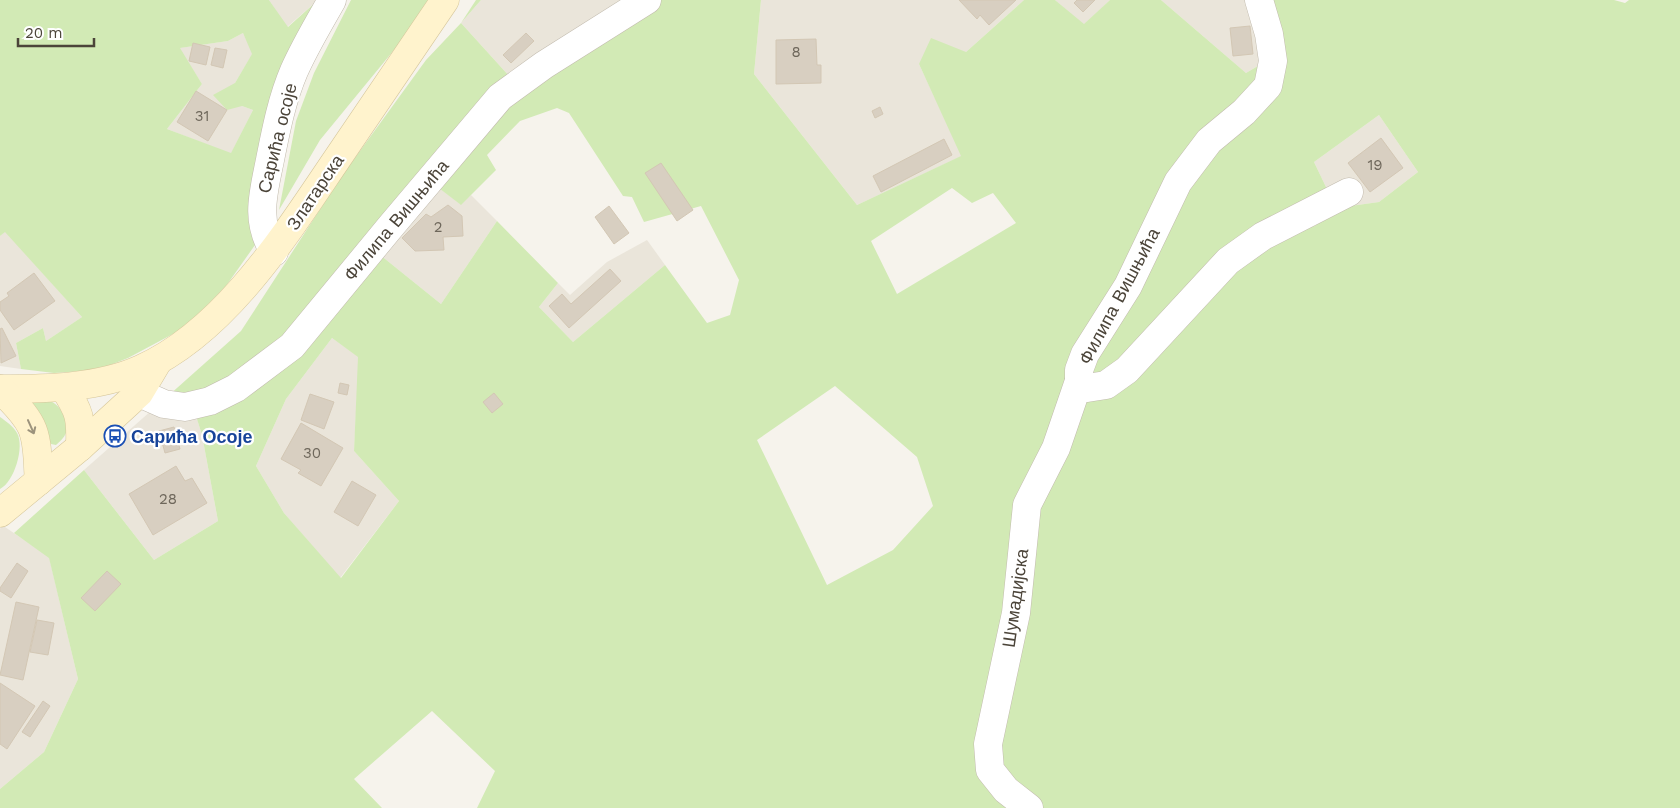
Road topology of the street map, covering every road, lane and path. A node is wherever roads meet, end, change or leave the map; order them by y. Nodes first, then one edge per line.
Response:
1 (332, 0) edge
2 (446, 0) edge
3 (647, 0) edge
4 (1259, 0) edge
5 (1349, 192) dead end
6 (274, 252) junction
7 (158, 361) junction
8 (1079, 381) junction
9 (64, 388) junction
10 (0, 389) edge
11 (139, 393) junction
12 (80, 447) junction
13 (39, 481) junction
14 (0, 513) edge
15 (1029, 808) edge

1 - 6 street, Сарића осоје
2 - 6 main road, Златарска
3 - 11 street, Филипа Вишњића
4 - 8 street, Филипа Вишњића
5 - 8 street, Филипа Вишњића
6 - 7 main road, Златарска
7 - 9 main road, Златарска
7 - 11 main road
8 - 15 street, Шумадијска
9 - 10 main road, Златарска
9 - 12 main road
10 -> 13 main road
11 - 12 main road
12 - 13 main road
13 - 14 main road

